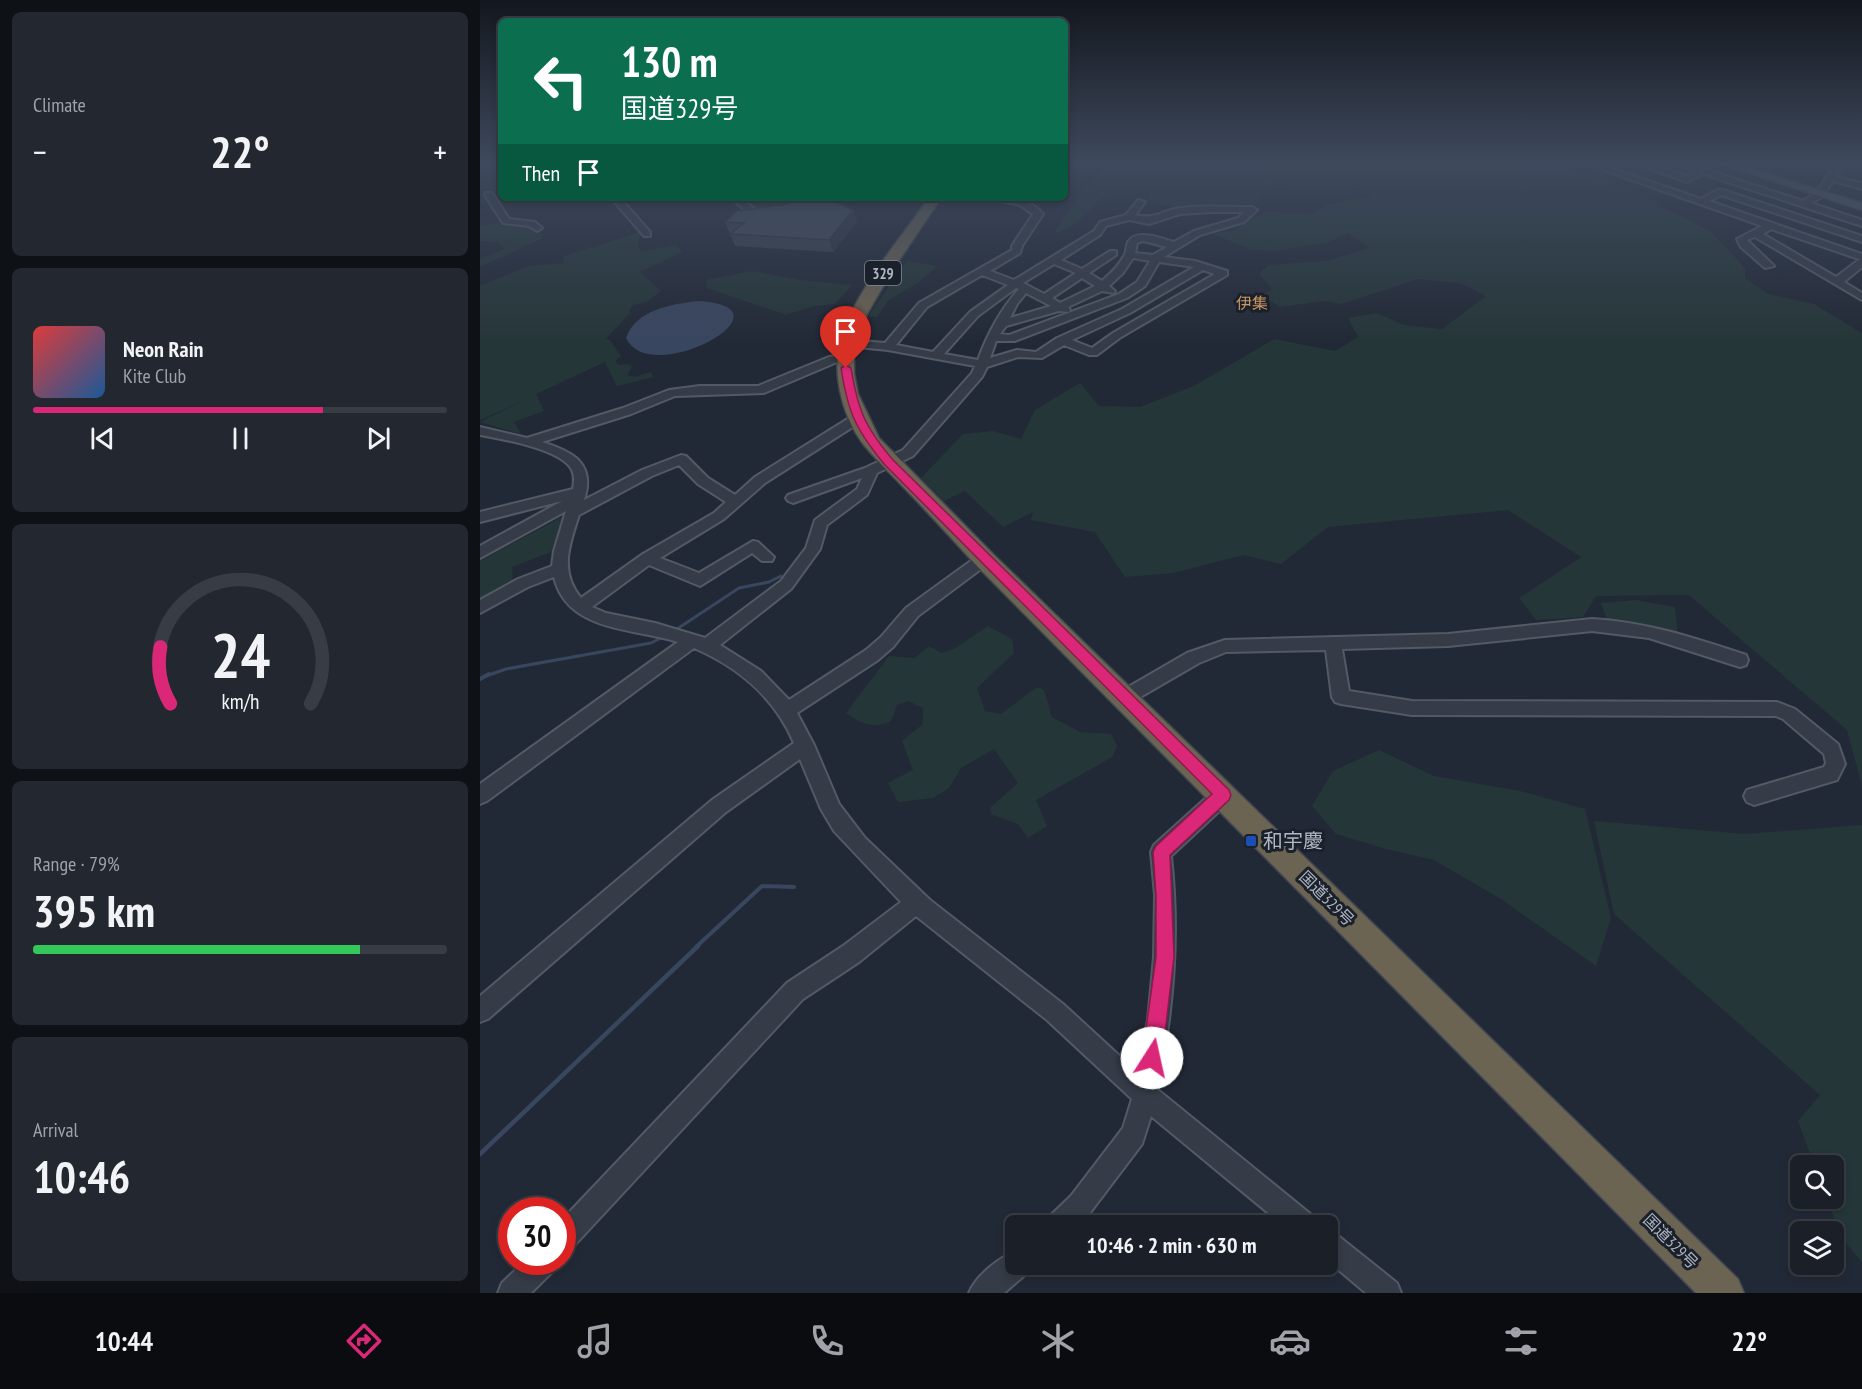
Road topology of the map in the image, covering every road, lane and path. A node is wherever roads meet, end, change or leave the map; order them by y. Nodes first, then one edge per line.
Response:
1 (526, 223) edge
2 (638, 223) edge
3 (918, 223) edge
4 (1032, 223) edge
5 (1105, 223) edge
6 (1230, 223) edge
7 (1765, 223) edge
8 (1815, 223) edge
9 (1770, 225) junction
10 (537, 228) dead end
11 (647, 234) dead end
12 (1756, 234) junction
13 (1862, 239) edge
14 (1080, 243) junction
15 (1175, 246) junction
16 (1113, 253) junction
17 (1130, 255) junction
18 (1862, 257) edge
19 (1156, 258) junction
20 (1053, 260) junction
21 (1862, 262) edge
22 (1202, 266) junction
23 (1769, 266) dead end
24 (981, 271) junction
25 (1083, 274) junction
26 (1837, 282) junction
27 (1020, 286) junction
28 (1103, 287) junction
29 (1123, 296) junction
30 (1862, 297) edge
31 (1045, 298) junction
32 (1143, 302) junction
33 (1059, 306) junction
34 (1163, 310) junction
35 (1075, 316) junction
36 (1002, 324) junction
37 (1095, 326) junction
38 (992, 336) junction
39 (1061, 340) junction
40 (888, 347) junction
41 (847, 350) junction
42 (936, 355) junction
43 (983, 364) junction
44 (858, 418) junction
45 (480, 431) edge
46 (530, 441) junction
47 (880, 467) junction
48 (818, 488) junction
49 (793, 498) dead end
50 (576, 501) junction
51 (735, 501) junction
52 (832, 512) junction
53 (480, 517) edge
54 (480, 553) edge
55 (767, 557) dead end
56 (648, 558) junction
57 (984, 559) junction
58 (560, 569) junction
59 (480, 607) edge
60 (580, 607) junction
61 (685, 638) junction
62 (1334, 643) junction
63 (1740, 660) dead end
64 (1124, 698) junction
65 (788, 710) junction
66 (805, 745) junction
67 (480, 795) edge
68 (1223, 795) junction
69 (1754, 796) dead end
70 (917, 902) junction
71 (480, 1011) edge
72 (1145, 1095) junction
73 (1070, 1215) edge
74 (1292, 1215) edge
75 (576, 1225) edge
76 (1338, 1252) edge
77 (1005, 1274) edge
78 (530, 1275) edge
79 (513, 1293) edge
80 (984, 1293) edge
81 (1387, 1293) edge
82 (1724, 1293) edge

1 - 10 street
2 - 11 street
3 - 41 highway, 国道329号 / 329
4 - 24 street
5 - 14 street
6 - 15 street
7 - 9 street
8 - 13 street
9 - 12 street
9 - 18 street
12 - 23 street
12 - 26 street
14 - 16 street
14 - 20 street
15 - 17 street
15 - 19 street
16 - 17 street
16 - 25 street
17 - 19 street
17 - 28 street
19 - 22 street
19 - 29 street
20 - 25 street
20 - 27 street
21 - 26 street
22 - 32 street
22 - 34 street
24 - 27 street
24 - 40 street
25 - 28 street
25 - 31 street
26 - 30 street
27 - 31 street
27 - 36 street
27 - 42 street
28 - 29 street
28 - 33 street
29 - 32 street
29 - 35 street
31 - 33 street
32 - 34 street
32 - 37 street
33 - 35 street
33 - 36 street
34 - 39 street
35 - 37 street
35 - 38 street
36 - 38 street
37 - 39 street
38 - 43 street
39 - 43 street
40 - 41 street
40 - 42 street
41 - 44 highway, 国道329号 / 329
41 - 46 street
42 - 43 street
43 - 47 street
44 - 47 highway, 国道329号 / 329
44 - 51 street
45 - 46 street
46 - 50 street
47 - 48 street
47 - 52 street
47 - 57 highway, 国道329号 / 329
48 - 49 street
48 - 52 street
50 - 51 street
50 - 53 street
50 - 54 street
50 - 58 street
51 - 56 street
52 - 61 street
55 - 56 street
56 - 60 street
57 - 64 highway, 国道329号 / 329
57 - 65 street
58 - 59 street
58 - 60 street
60 - 61 street
61 - 65 street
61 - 67 street
62 - 63 street
62 - 64 street
62 - 69 street
64 - 68 highway, 国道329号 / 329
65 - 66 street
66 - 70 street
66 - 71 street
68 - 72 street
68 - 82 highway, 国道329号 / 329
70 - 72 street
70 - 75 street
72 - 73 street
72 - 74 street
76 - 81 street
77 - 80 street
78 - 79 street

